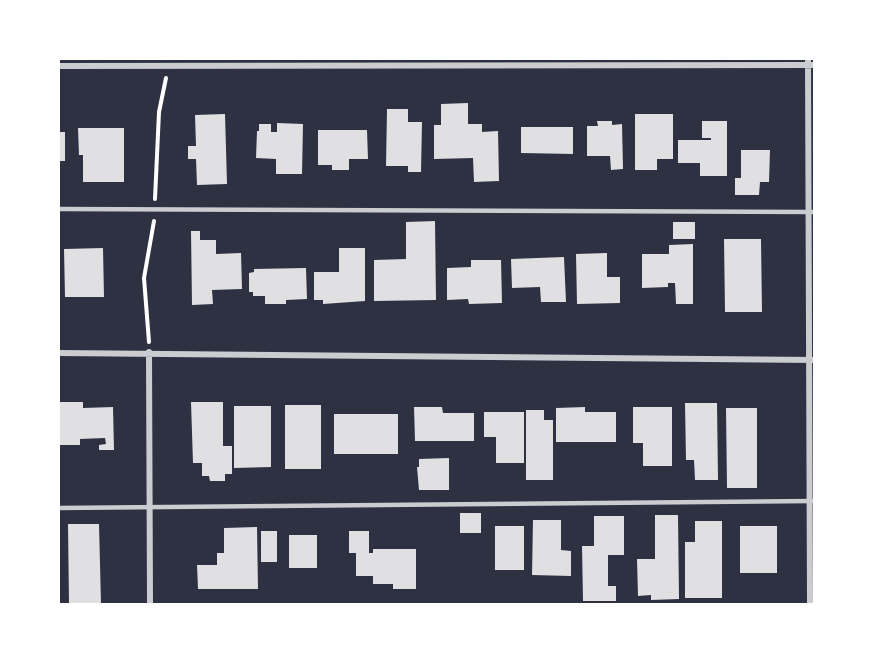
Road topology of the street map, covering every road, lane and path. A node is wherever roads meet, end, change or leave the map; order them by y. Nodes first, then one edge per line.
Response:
1 (810, 63) edge
2 (58, 66) edge
3 (58, 209) edge
4 (812, 212) edge
5 (149, 352) junction
6 (58, 353) edge
7 (812, 360) edge
8 (812, 501) edge
9 (150, 507) junction
10 (58, 508) edge
11 (150, 604) edge
12 (810, 604) edge

1 - 2 street
1 - 4 street
3 - 4 lane
4 - 7 street
5 - 6 street
5 - 7 street
5 - 9 street
7 - 8 street
8 - 9 lane
8 - 12 street
9 - 10 lane
9 - 11 street

